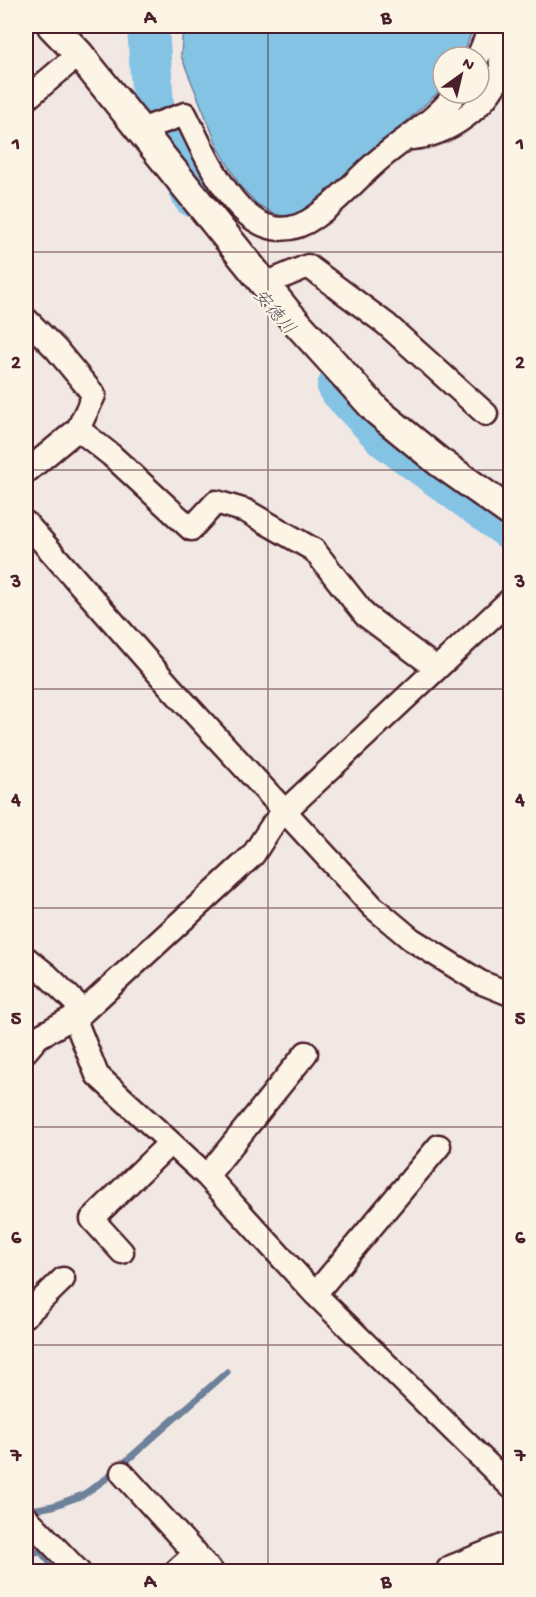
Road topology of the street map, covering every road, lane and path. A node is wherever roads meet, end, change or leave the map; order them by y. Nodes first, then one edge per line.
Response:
1 (52, 26) edge
2 (487, 26) edge
3 (500, 26) edge
4 (483, 45) edge
5 (79, 54) junction
6 (506, 76) edge
7 (26, 99) edge
8 (443, 105) edge
9 (140, 130) junction
10 (408, 139) junction
11 (265, 284) junction
12 (26, 319) edge
13 (486, 414) dead end
14 (78, 429) junction
15 (26, 472) edge
16 (510, 512) edge
17 (26, 523) edge
18 (510, 600) edge
19 (436, 668) junction
20 (284, 812) junction
21 (26, 958) edge
22 (510, 994) edge
23 (79, 1014) junction
24 (26, 1051) edge
25 (306, 1053) dead end
26 (169, 1144) junction
27 (439, 1146) dead end
28 (207, 1176) junction
29 (122, 1252) dead end
30 (63, 1279) dead end
31 (315, 1294) junction
32 (26, 1315) edge
33 (122, 1473) dead end
34 (510, 1486) edge
35 (26, 1517) edge
36 (510, 1548) edge
37 (196, 1553) junction
38 (79, 1572) edge
39 (175, 1572) edge
40 (212, 1572) edge
41 (453, 1572) edge

1 - 5 street
2 - 4 street
3 - 6 street
5 - 7 street
5 - 9 street
6 - 10 street
8 - 10 street
9 - 10 street
9 - 11 street
11 - 13 street
11 - 16 street
12 - 14 street
14 - 15 street
14 - 19 street
17 - 20 street
18 - 19 street
19 - 20 street
20 - 22 street
20 - 23 street
21 - 23 street
23 - 24 street
23 - 26 street
25 - 28 street
26 - 28 street
26 - 29 street
27 - 31 street
28 - 31 street
30 - 32 street
31 - 34 street
33 - 37 street
35 - 38 street
36 - 41 main road
37 - 39 street
37 - 40 street

